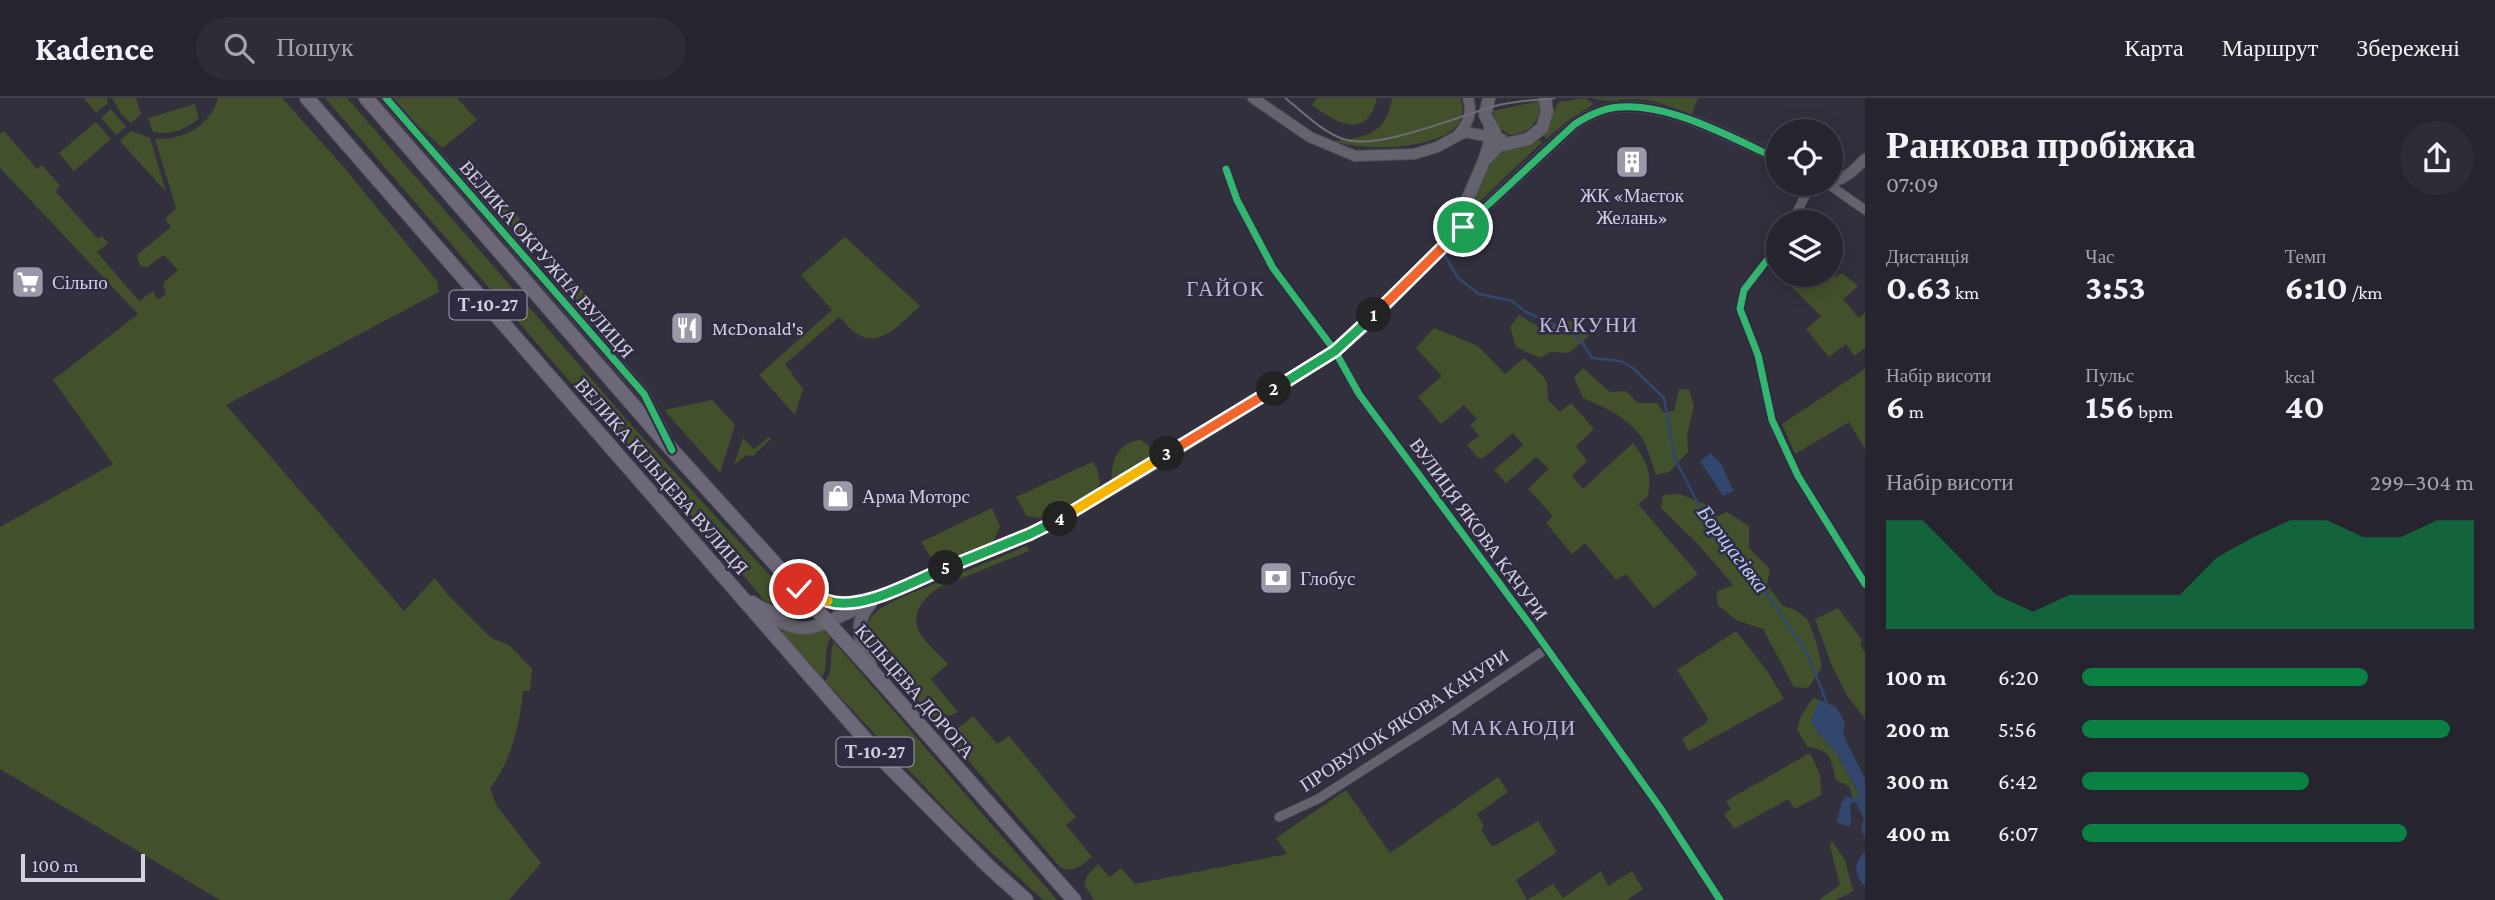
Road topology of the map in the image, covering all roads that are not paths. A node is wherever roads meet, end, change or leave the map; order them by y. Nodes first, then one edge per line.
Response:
1 (307, 98) edge
2 (366, 98) edge
3 (386, 98) edge
4 (1252, 98) edge
5 (1468, 98) edge
6 (1489, 98) edge
7 (1545, 98) edge
8 (1554, 98) edge
9 (1547, 112) junction
10 (1458, 135) junction
11 (1498, 136) junction
12 (1766, 154) edge
13 (1865, 159) edge
14 (1484, 161) junction
15 (1226, 169) dead end
16 (1843, 178) edge
17 (1843, 194) edge
18 (1865, 210) edge
19 (1450, 240) junction
20 (1766, 262) edge
21 (1335, 351) junction
22 (673, 450) junction
23 (776, 563) junction
24 (1865, 584) edge
25 (799, 589) junction
26 (737, 592) junction
27 (877, 599) junction
28 (765, 612) junction
29 (828, 621) junction
30 (1546, 649) junction
31 (872, 671) junction
32 (1279, 817) dead end
33 (1026, 900) edge
34 (1074, 900) edge
35 (1720, 900) edge

1 - 26 highway, ВЕЛИКА КІЛЬЦЕВА ВУЛИЦЯ / Т-10-27
2 - 22 highway, КІЛЬЦЕВА ДОРОГА / Т-10-27
3 - 22 street, ВЕЛИКА ОКРУЖНА ВУЛИЦЯ
4 - 10 street
5 - 10 street
6 - 11 main road
7 - 9 main road
8 - 9 main road
9 - 11 main road
10 - 11 street
11 - 14 main road
11 - 14 main road
12 - 19 street
13 - 16 street
14 - 19 main road
15 - 21 street, ВУЛИЦЯ ЯКОВА КАЧУРИ
17 - 18 street
19 - 21 main road
20 - 24 street
21 - 27 main road
21 - 30 street, ВУЛИЦЯ ЯКОВА КАЧУРИ
22 - 23 highway, КІЛЬЦЕВА ДОРОГА / Т-10-27
23 - 25 highway, КІЛЬЦЕВА ДОРОГА / Т-10-27
23 - 28 highway
25 - 27 main road
25 - 29 highway, КІЛЬЦЕВА ДОРОГА / Т-10-27
26 - 28 highway
26 - 33 highway, ВЕЛИКА КІЛЬЦЕВА ВУЛИЦЯ / Т-10-27
27 - 29 main road
27 - 31 main road
28 - 29 main road
29 - 31 highway, КІЛЬЦЕВА ДОРОГА / Т-10-27
30 - 32 street, ПРОВУЛОК ЯКОВА КАЧУРИ
30 - 35 street, ВУЛИЦЯ ЯКОВА КАЧУРИ
31 - 34 highway, КІЛЬЦЕВА ДОРОГА / Т-10-27

